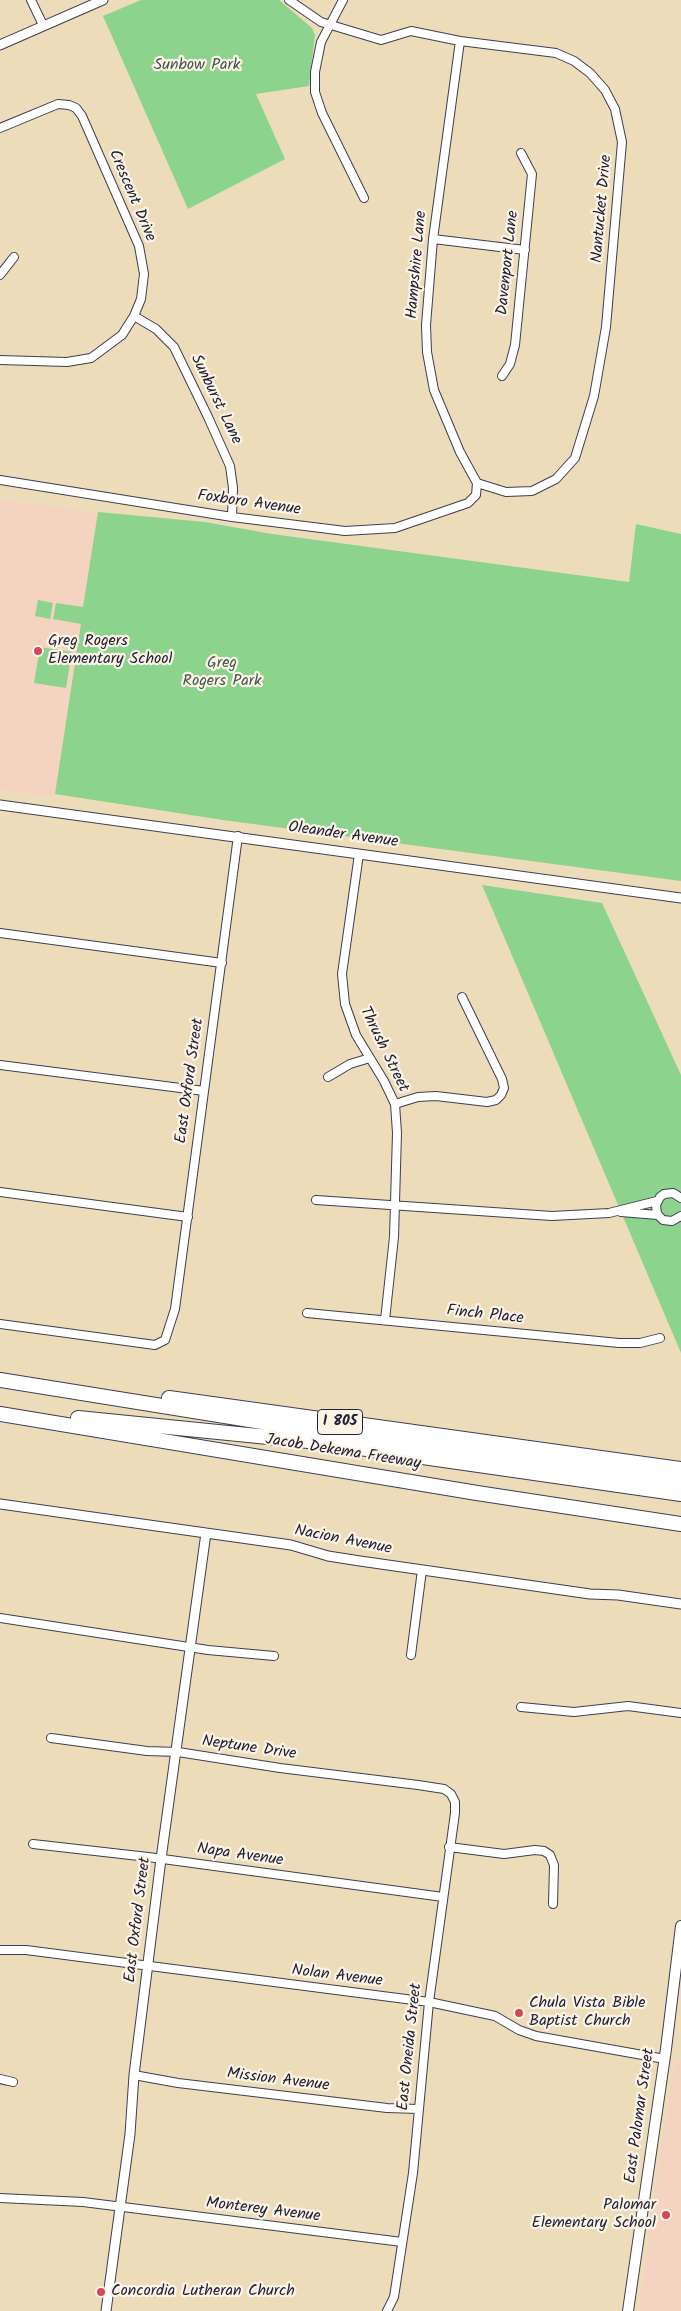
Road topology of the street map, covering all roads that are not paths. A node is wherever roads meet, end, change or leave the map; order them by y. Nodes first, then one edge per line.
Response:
1 (31, 0) edge
2 (103, 0) edge
3 (289, 0) edge
4 (343, 0) edge
5 (329, 24) junction
6 (43, 25) junction
7 (460, 41) junction
8 (0, 45) edge
9 (0, 128) edge
10 (520, 153) dead end
11 (364, 198) dead end
12 (433, 239) junction
13 (524, 250) junction
14 (14, 257) dead end
15 (0, 275) edge
16 (134, 316) junction
17 (0, 360) edge
18 (502, 376) dead end
19 (0, 480) edge
20 (477, 483) junction
21 (232, 517) junction
22 (0, 805) edge
23 (238, 836) junction
24 (359, 854) junction
25 (681, 898) edge
26 (0, 933) edge
27 (222, 963) junction
28 (462, 997) dead end
29 (370, 1058) junction
30 (0, 1064) edge
31 (328, 1078) dead end
32 (204, 1091) junction
33 (394, 1104) junction
34 (0, 1192) edge
35 (681, 1198) edge
36 (316, 1200) dead end
37 (657, 1201) junction
38 (395, 1206) junction
39 (617, 1212) junction
40 (658, 1215) junction
41 (681, 1216) edge
42 (188, 1217) junction
43 (307, 1313) dead end
44 (385, 1320) junction
45 (0, 1324) edge
46 (660, 1338) dead end
47 (0, 1374) edge
48 (0, 1380) edge
49 (0, 1412) edge
50 (681, 1469) edge
51 (681, 1480) edge
52 (644, 1481) junction
53 (681, 1494) edge
54 (0, 1504) edge
55 (681, 1524) edge
56 (206, 1533) junction
57 (422, 1570) junction
58 (681, 1604) edge
59 (0, 1618) edge
60 (192, 1647) junction
61 (411, 1655) dead end
62 (274, 1656) dead end
63 (521, 1707) dead end
64 (681, 1713) edge
65 (51, 1738) dead end
66 (178, 1752) junction
67 (444, 1789) joint
68 (33, 1844) dead end
69 (449, 1847) junction
70 (162, 1860) junction
71 (443, 1897) junction
72 (553, 1904) dead end
73 (681, 1926) edge
74 (0, 1950) edge
75 (148, 1966) junction
76 (429, 2002) junction
77 (665, 2059) junction
78 (134, 2075) junction
79 (0, 2079) edge
80 (13, 2082) dead end
81 (418, 2109) junction
82 (0, 2198) edge
83 (120, 2206) junction
84 (402, 2242) junction
85 (106, 2311) edge
86 (387, 2311) edge
87 (628, 2311) edge

1 - 6 street
2 - 6 street
3 - 5 street
4 - 5 street
5 - 7 street, Nantucket Drive
5 - 11 street
6 - 8 street
7 - 12 street, Hampshire Lane
7 - 20 street, Nantucket Drive
9 - 16 street, Crescent Drive
10 - 13 street, Davenport Lane
12 - 13 street
12 - 20 street, Hampshire Lane
13 - 18 street, Davenport Lane
14 - 15 street
16 - 17 street, Crescent Drive
16 - 21 street, Sunburst Lane
19 - 21 street, Foxboro Avenue
20 - 21 street, Foxboro Avenue
22 - 23 street, Oleander Avenue
23 - 24 street, Oleander Avenue
23 - 27 street, East Oxford Street
24 - 25 street, Oleander Avenue
24 - 29 street, Thrush Street
26 - 27 street
27 - 32 street, East Oxford Street
28 - 33 street
29 - 31 street
29 - 33 street, Thrush Street
30 - 32 street
32 - 42 street, East Oxford Street
33 - 38 street, Thrush Street
34 - 42 street
35 - 37 street
36 - 38 street
37 - 39 street
37 - 40 street
38 - 39 street
38 - 44 street, Thrush Street
39 - 40 street
40 - 41 street
42 - 45 street, East Oxford Street
43 - 44 street, Finch Place
44 - 46 street, Finch Place
47 - 50 highway, Jacob Dekema Freeway / I 805
48 - 52 highway
49 - 52 highway
49 - 55 highway, Jacob Dekema Freeway
51 - 52 highway
52 - 53 highway
54 - 56 street, Nacion Avenue
56 - 57 street, Nacion Avenue
56 - 60 street, East Oxford Street
57 - 58 street, Nacion Avenue
57 - 61 street
59 - 60 street
60 - 62 street
60 - 66 street, East Oxford Street
63 - 64 street
65 - 66 street, Neptune Drive
66 - 67 street, Neptune Drive
66 - 70 street, East Oxford Street
67 - 69 street, East Oneida Street
68 - 70 street, Napa Avenue
69 - 71 street, East Oneida Street
69 - 72 street
70 - 71 street, Napa Avenue
70 - 75 street, East Oxford Street
71 - 76 street, East Oneida Street
73 - 77 main road, East Palomar Street
74 - 75 street, Nolan Avenue
75 - 76 street, Nolan Avenue
75 - 78 street, East Oxford Street
76 - 77 street, Nolan Avenue
76 - 81 street, East Oneida Street
77 - 87 main road, East Palomar Street
78 - 81 street, Mission Avenue
78 - 83 street, East Oxford Street
79 - 80 street
81 - 84 street, East Oneida Street
82 - 83 street, Monterey Avenue
83 - 84 street, Monterey Avenue
83 - 85 street, East Oxford Street
84 - 86 street, East Oneida Street

